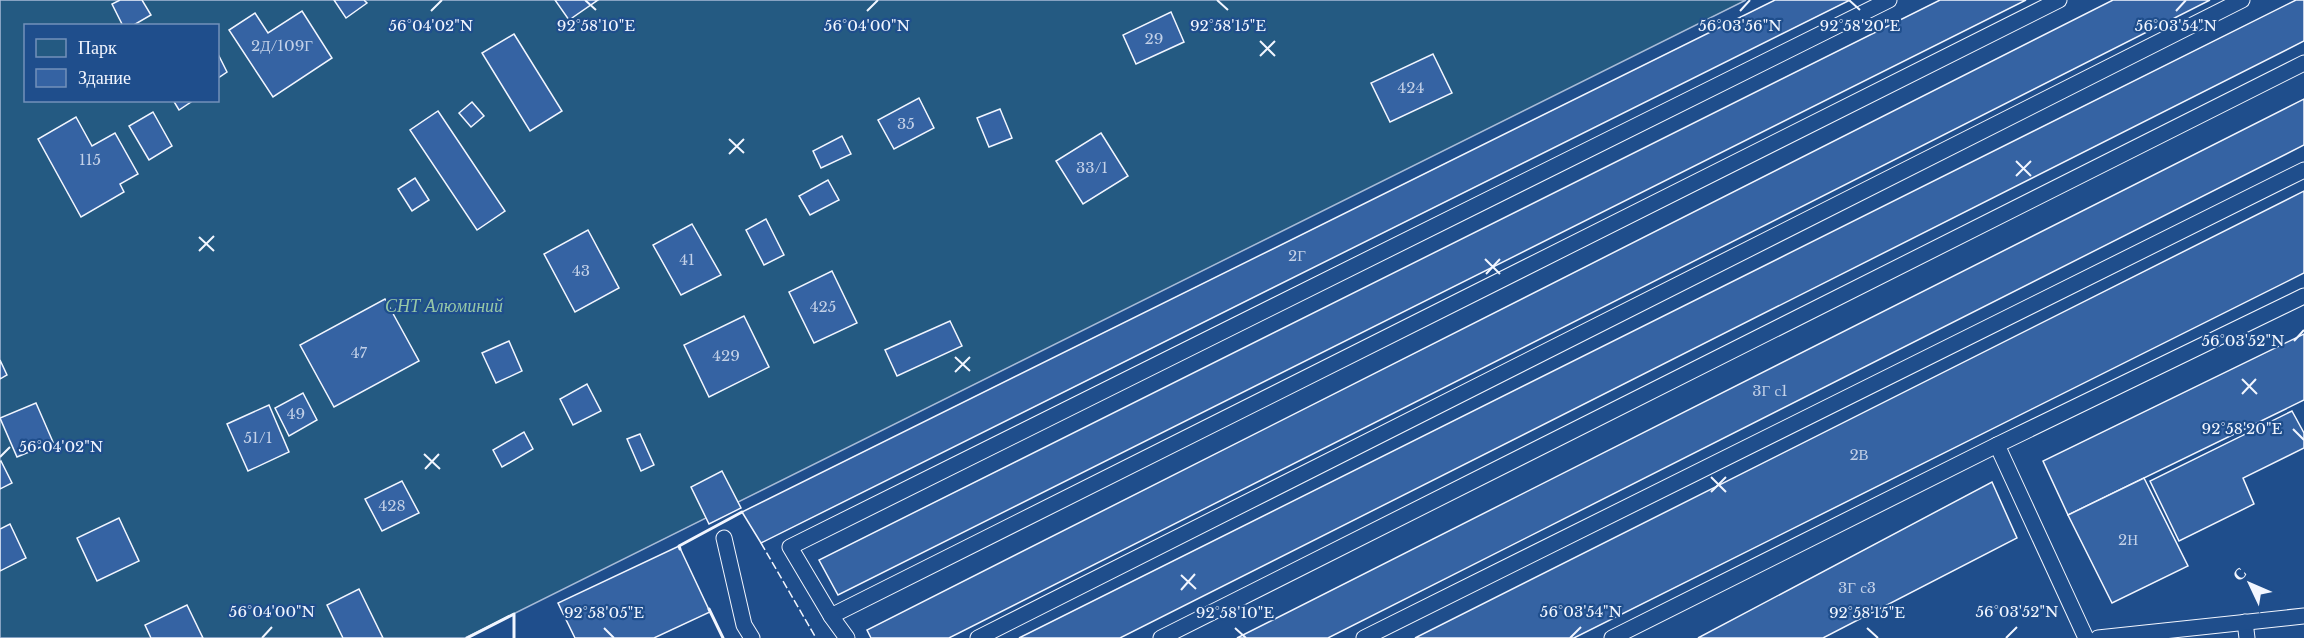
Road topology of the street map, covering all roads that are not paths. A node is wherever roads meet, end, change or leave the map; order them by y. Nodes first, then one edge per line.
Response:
1 (1889, 0) edge
2 (2059, 0) edge
3 (2242, 0) edge
4 (2304, 63) edge
5 (2304, 170) edge
6 (2304, 296) edge
7 (1997, 445) junction
8 (724, 538) dead end
9 (831, 616) junction
10 (2304, 616) edge
11 (2246, 622) junction
12 (752, 638) edge
13 (847, 638) edge
14 (978, 638) edge
15 (1161, 638) edge
16 (1364, 638) edge
17 (1612, 638) edge
18 (2086, 638) edge
19 (2098, 638) edge
20 (2247, 638) edge

1 - 9 lane
2 - 9 lane
3 - 14 lane
4 - 15 lane
5 - 16 lane
6 - 7 lane
7 - 17 lane
7 - 18 lane
8 - 12 lane
9 - 13 lane
10 - 11 lane
11 - 19 lane
11 - 20 lane

